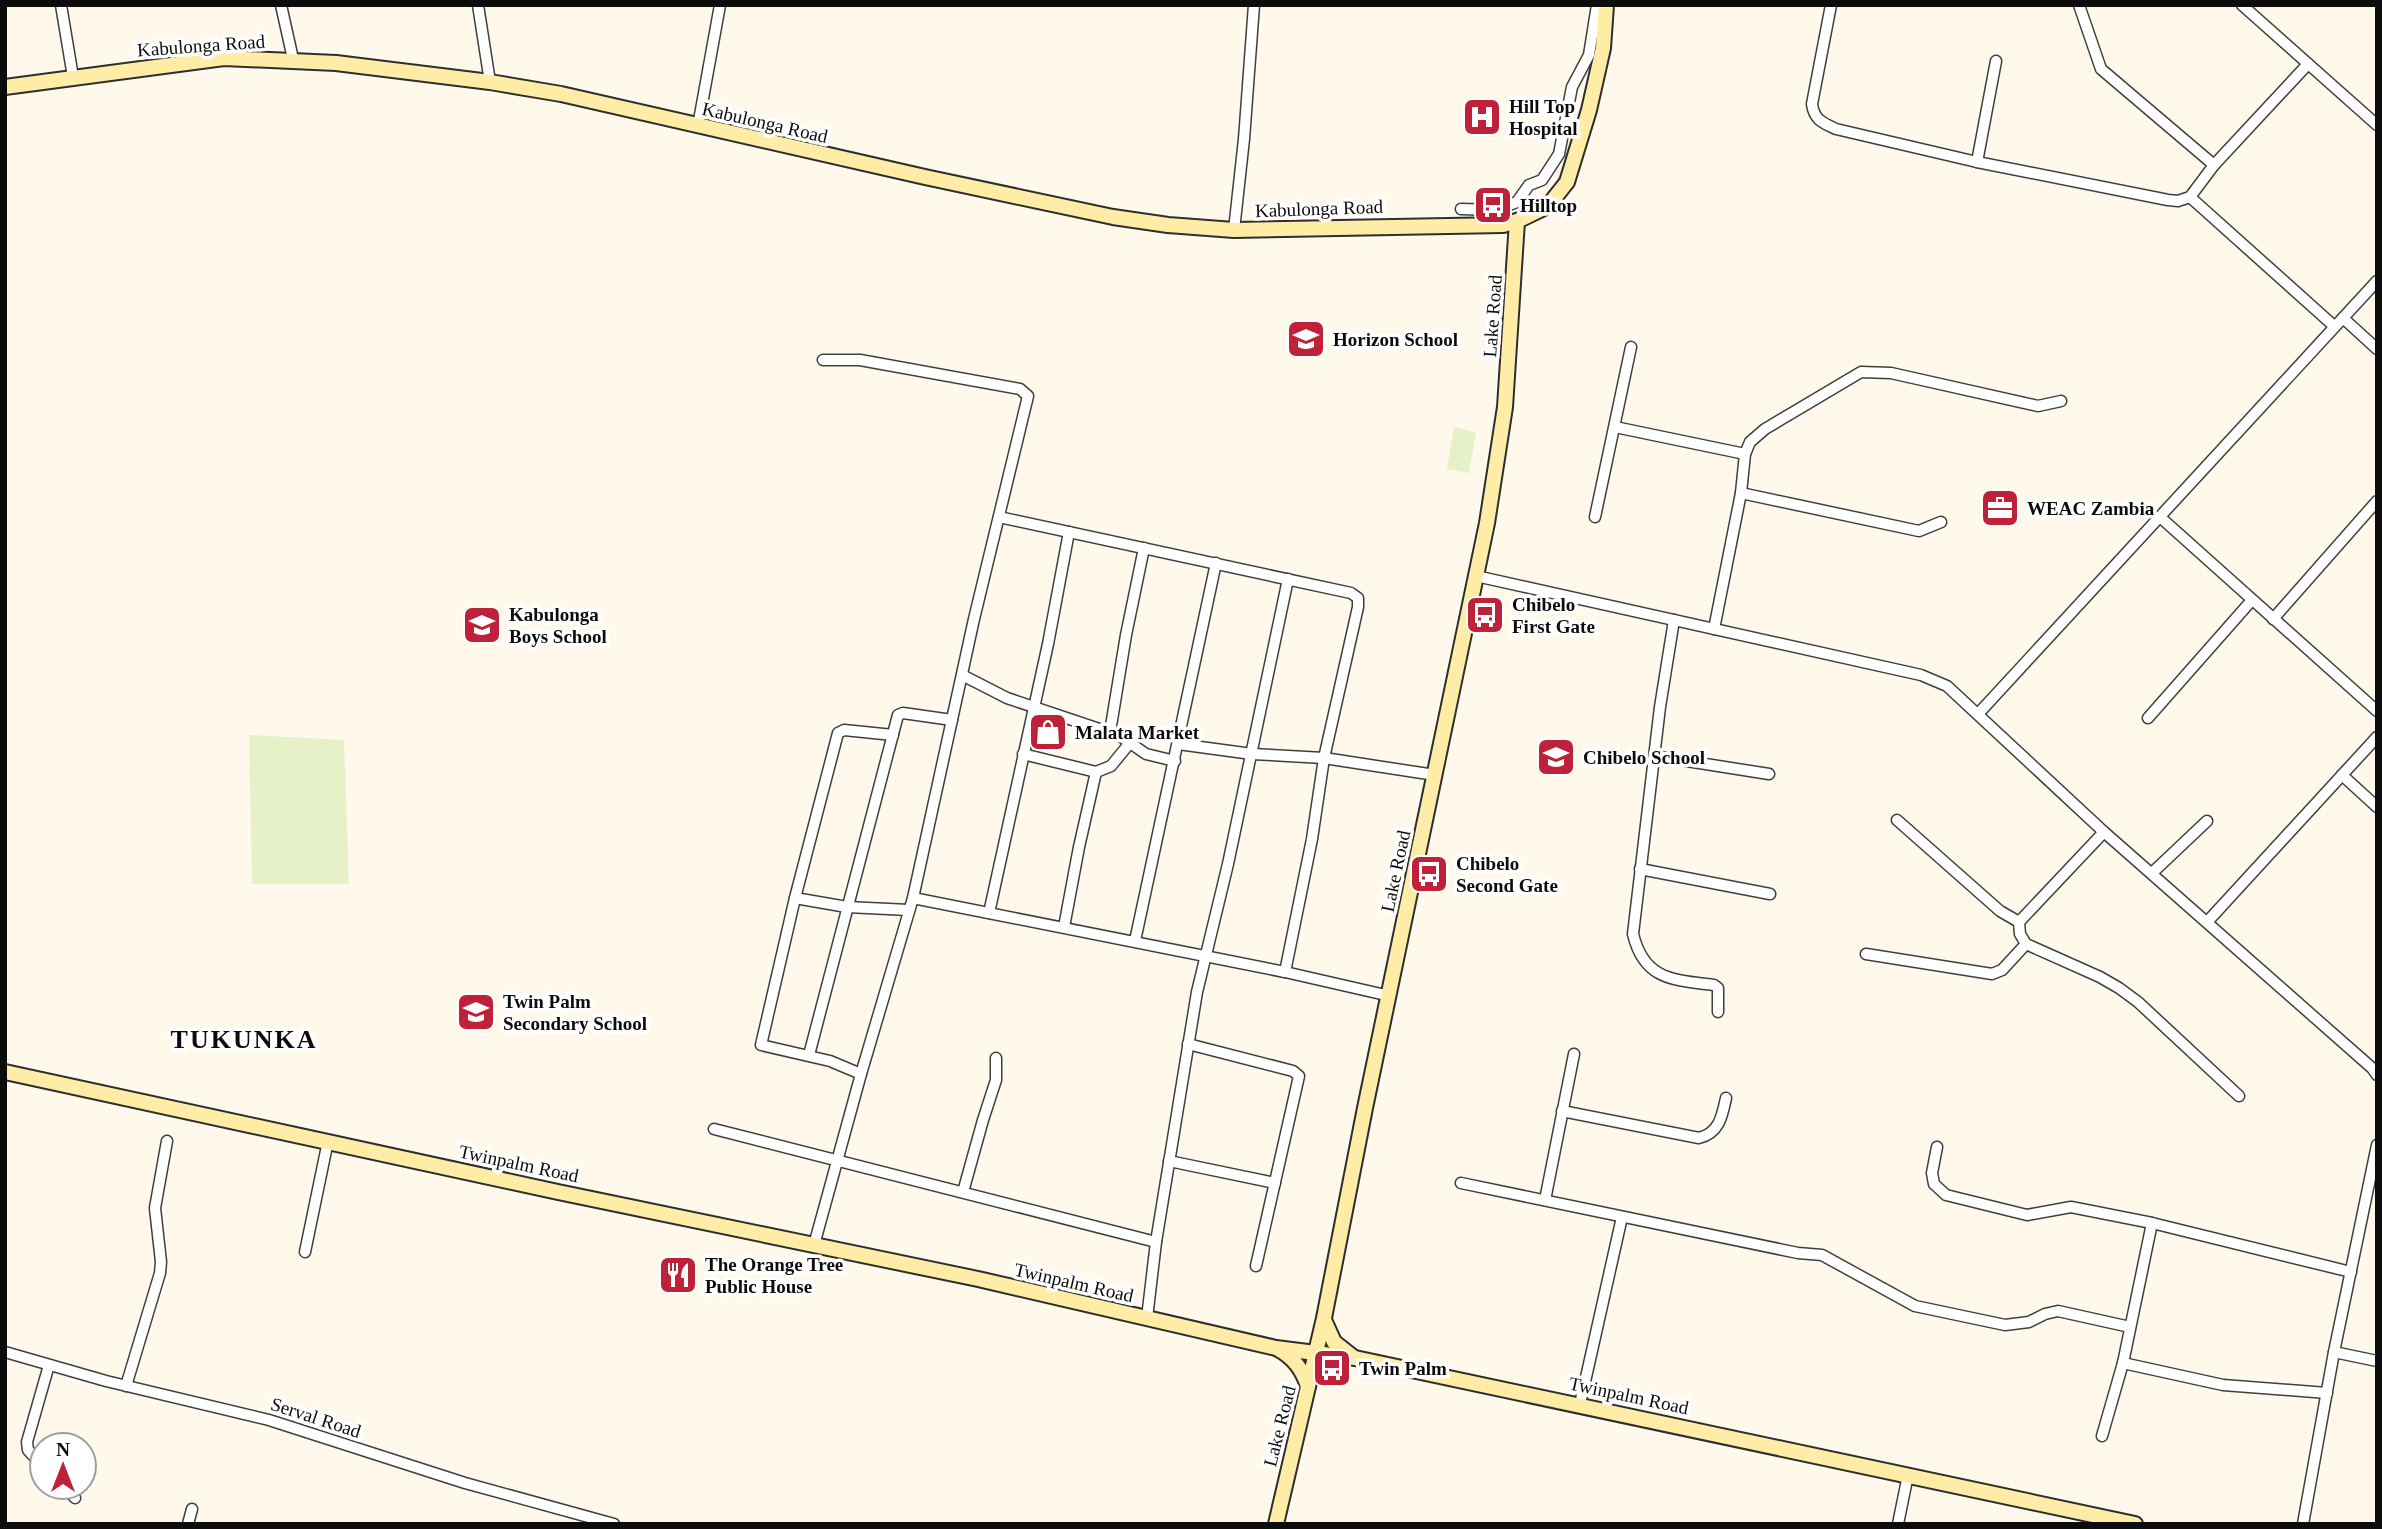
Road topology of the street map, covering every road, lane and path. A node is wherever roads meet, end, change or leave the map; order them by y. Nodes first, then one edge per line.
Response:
1 (61, 5) edge
2 (281, 5) edge
3 (478, 5) edge
4 (720, 5) edge
5 (1254, 5) edge
6 (1597, 5) edge
7 (1606, 5) edge
8 (1831, 5) edge
9 (2079, 5) edge
10 (2242, 5) edge
11 (293, 59) junction
12 (1996, 61) dead end
13 (2308, 64) junction
14 (74, 77) junction
15 (490, 82) junction
16 (5, 87) edge
17 (2377, 125) edge
18 (698, 126) junction
19 (1977, 162) junction
20 (2214, 164) junction
21 (2190, 197) junction
22 (1461, 209) dead end
23 (1517, 221) junction
24 (1234, 230) junction
25 (2377, 281) edge
26 (2343, 318) junction
27 (2334, 326) junction
28 (1631, 347) dead end
29 (2377, 349) edge
30 (823, 360) dead end
31 (2061, 401) dead end
32 (1615, 427) junction
33 (1745, 454) junction
34 (1741, 493) junction
35 (2377, 501) edge
36 (999, 517) junction
37 (1595, 517) dead end
38 (2160, 517) junction
39 (1941, 522) dead end
40 (1069, 532) junction
41 (1144, 548) junction
42 (1216, 564) junction
43 (1476, 576) junction
44 (1288, 579) junction
45 (2252, 600) junction
46 (2273, 619) junction
47 (1674, 620) junction
48 (1714, 629) junction
49 (962, 675) junction
50 (1034, 708) junction
51 (2377, 711) edge
52 (1978, 714) junction
53 (2148, 718) dead end
54 (952, 720) junction
55 (1110, 732) junction
56 (893, 735) junction
57 (2377, 737) edge
58 (1129, 744) junction
59 (1178, 744) junction
60 (1023, 754) junction
61 (1252, 754) junction
62 (1655, 756) junction
63 (1324, 758) junction
64 (1175, 761) junction
65 (1096, 772) junction
66 (1769, 774) dead end
67 (1435, 775) junction
68 (2342, 775) junction
69 (2377, 807) edge
70 (1898, 820) dead end
71 (2207, 821) dead end
72 (2104, 832) junction
73 (1640, 869) junction
74 (2152, 873) junction
75 (1770, 894) dead end
76 (795, 898) junction
77 (913, 898) junction
78 (847, 907) junction
79 (909, 910) junction
80 (989, 913) junction
81 (2208, 921) junction
82 (2019, 922) junction
83 (1064, 927) junction
84 (1135, 942) junction
85 (2026, 944) junction
86 (1866, 954) dead end
87 (1208, 956) junction
88 (1285, 972) junction
89 (1390, 996) junction
90 (1718, 1012) dead end
91 (1188, 1044) junction
92 (1574, 1054) dead end
93 (809, 1055) junction
94 (996, 1058) dead end
95 (5, 1072) edge
96 (861, 1074) junction
97 (2377, 1075) edge
98 (2239, 1096) dead end
99 (1726, 1098) dead end
100 (1562, 1111) junction
101 (714, 1129) dead end
102 (167, 1141) dead end
103 (328, 1141) junction
104 (2377, 1145) edge
105 (1937, 1147) dead end
106 (837, 1160) junction
107 (1169, 1161) junction
108 (1275, 1183) junction
109 (1461, 1183) dead end
110 (963, 1192) junction
111 (1545, 1200) junction
112 (1622, 1217) junction
113 (2152, 1223) junction
114 (1156, 1242) junction
115 (814, 1245) junction
116 (305, 1252) dead end
117 (1256, 1266) dead end
118 (2351, 1272) junction
119 (1147, 1318) junction
120 (1324, 1318) junction
121 (2130, 1327) junction
122 (1276, 1348) junction
123 (5, 1352) edge
124 (2334, 1352) junction
125 (1315, 1353) junction
126 (1354, 1358) junction
127 (2377, 1361) edge
128 (2123, 1363) junction
129 (49, 1365) junction
130 (126, 1386) junction
131 (1308, 1388) junction
132 (2327, 1393) junction
133 (1580, 1404) junction
134 (30, 1431) edge
135 (2102, 1436) dead end
136 (1908, 1475) junction
137 (192, 1509) dead end
138 (188, 1524) edge
139 (614, 1524) edge
140 (1276, 1524) edge
141 (1898, 1524) edge
142 (2135, 1524) edge
143 (2303, 1524) edge

1 - 14 street
2 - 11 street
3 - 15 street
4 - 18 street
5 - 24 street
6 - 22 street
7 - 23 main road
8 - 19 street
9 - 20 street
10 - 13 street
11 - 14 main road, Kabulonga Road
11 - 15 main road, Kabulonga Road
12 - 19 street
13 - 17 street
13 - 20 street
14 - 16 main road, Kabulonga Road
15 - 18 main road, Kabulonga Road
18 - 24 main road, Kabulonga Road
19 - 21 street
20 - 21 street
21 - 27 street
23 - 24 main road, Kabulonga Road
23 - 43 main road, Lake Road
25 - 26 street
26 - 27 street
26 - 29 street
27 - 38 street
28 - 32 street
30 - 36 street
31 - 33 street
32 - 33 street
32 - 37 street
33 - 34 street
34 - 39 street
34 - 48 street
35 - 46 street
36 - 40 street
36 - 49 street
38 - 45 street
38 - 52 street
40 - 41 street
40 - 50 street
41 - 42 street
41 - 55 street
42 - 44 street
42 - 59 street
43 - 47 street
43 - 67 main road, Lake Road
44 - 61 street
44 - 63 street
45 - 46 street
45 - 53 street
46 - 51 street
47 - 48 street
47 - 62 street
48 - 52 street
49 - 50 street
49 - 54 street
50 - 55 street
50 - 60 street
52 - 72 street
54 - 56 street
54 - 77 street
55 - 58 street
56 - 76 street
56 - 78 street
57 - 68 street
58 - 64 street
58 - 65 street
59 - 61 street
59 - 64 street
60 - 65 street
60 - 80 street
61 - 63 street
61 - 87 street
62 - 66 street
62 - 73 street
63 - 67 street
63 - 88 street
64 - 84 street
65 - 83 street
67 - 89 main road, Lake Road
68 - 69 street
68 - 81 street
70 - 82 street
71 - 74 street
72 - 74 street
72 - 82 street
73 - 75 street
73 - 90 street
74 - 81 street
76 - 78 street
76 - 93 street
77 - 79 street
77 - 80 street
78 - 79 street
78 - 93 street
79 - 96 street
80 - 83 street
81 - 97 street
82 - 85 street
83 - 84 street
84 - 87 street
85 - 86 street
85 - 98 street
87 - 88 street
87 - 91 street
88 - 89 street
89 - 120 main road, Lake Road
91 - 107 street
91 - 108 street
92 - 100 street
93 - 96 street
94 - 110 street
95 - 103 main road, Twinpalm Road
96 - 106 street
99 - 100 street
100 - 111 street
101 - 106 street
102 - 130 street
103 - 115 main road, Twinpalm Road
103 - 116 street
104 - 118 street
105 - 113 street
106 - 110 street
106 - 115 street
107 - 108 street
107 - 114 street
108 - 117 street
109 - 111 street
110 - 114 street
111 - 112 street
112 - 121 street
112 - 133 street
113 - 118 street
113 - 121 street
114 - 119 street
115 - 119 main road, Twinpalm Road
118 - 124 street
119 - 122 main road, Twinpalm Road
120 - 125 main road, Lake Road
120 - 126 main road
121 - 128 street
122 - 125 main road, Twinpalm Road
122 - 131 main road
123 - 129 street, Serval Road
124 - 127 street
124 - 132 street
125 - 126 main road, Twinpalm Road
125 - 131 main road, Lake Road
126 - 133 main road, Twinpalm Road
128 - 132 street
128 - 135 street
129 - 130 street, Serval Road
129 - 134 street
130 - 139 street, Serval Road
131 - 140 main road, Lake Road
132 - 143 street
133 - 136 main road, Twinpalm Road
136 - 141 street
136 - 142 main road, Twinpalm Road
137 - 138 street

